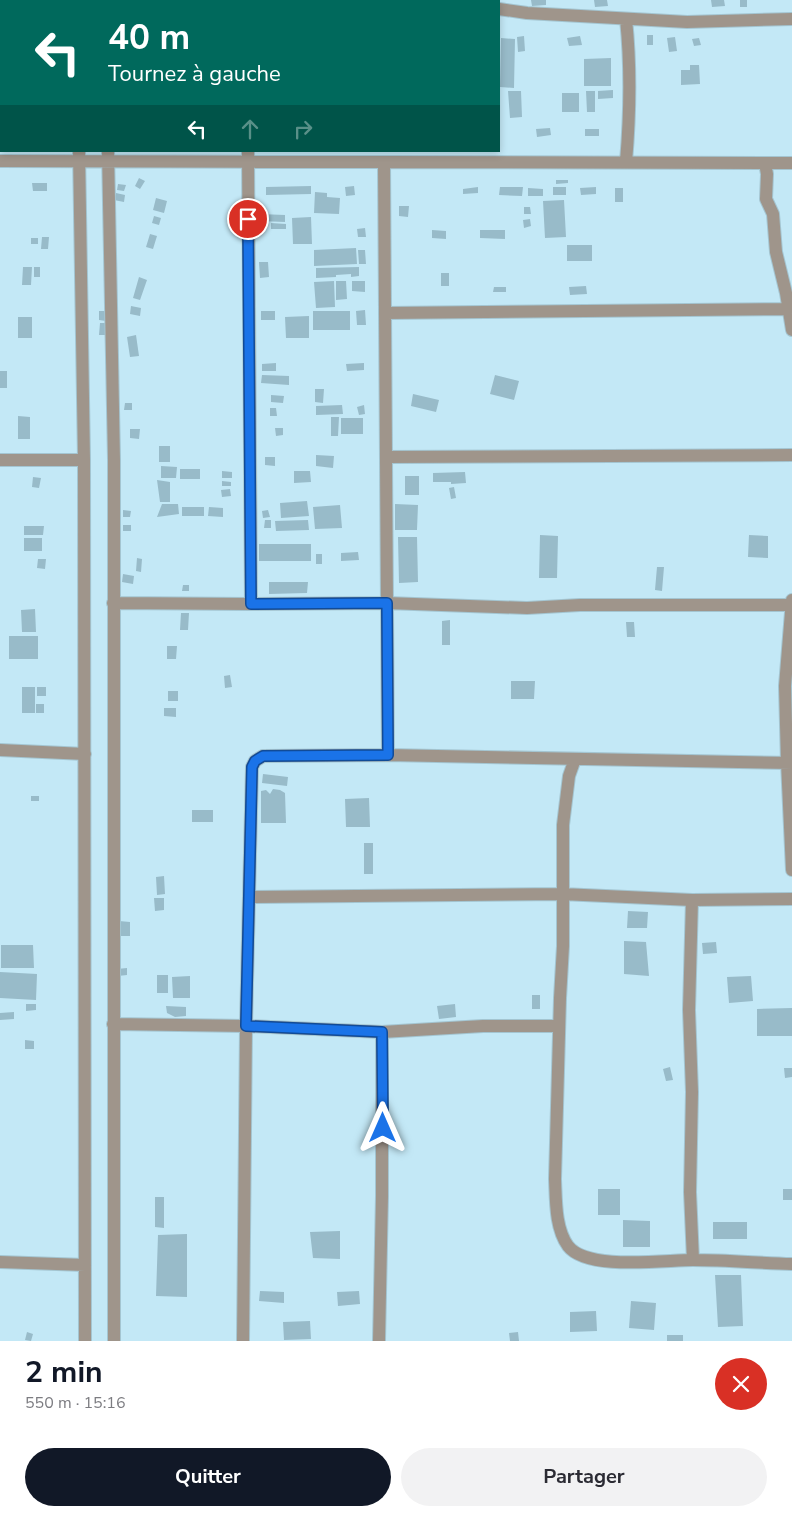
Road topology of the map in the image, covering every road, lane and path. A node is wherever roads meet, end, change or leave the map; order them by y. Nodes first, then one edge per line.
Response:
1 (500, 9) edge
2 (626, 19) junction
3 (792, 19) edge
4 (79, 156) edge
5 (108, 156) edge
6 (248, 156) edge
7 (0, 161) edge
8 (384, 162) junction
9 (626, 162) junction
10 (765, 163) junction
11 (792, 163) edge
12 (788, 309) junction
13 (385, 313) junction
14 (792, 330) edge
15 (792, 455) edge
16 (386, 456) junction
17 (0, 460) edge
18 (84, 460) junction
19 (792, 600) edge
20 (113, 603) junction
21 (387, 603) junction
22 (251, 604) junction
23 (792, 605) edge
24 (0, 750) edge
25 (84, 754) junction
26 (388, 755) junction
27 (575, 758) junction
28 (789, 762) edge
29 (792, 870) edge
30 (562, 894) junction
31 (249, 897) junction
32 (792, 899) edge
33 (692, 900) junction
34 (113, 1024) junction
35 (246, 1026) junction
36 (559, 1026) junction
37 (382, 1032) junction
38 (693, 1260) junction
39 (0, 1262) edge
40 (792, 1264) edge
41 (85, 1265) junction
42 (85, 1341) edge
43 (114, 1341) edge
44 (243, 1341) edge
45 (379, 1341) edge

1 - 2 street
2 - 3 street
2 - 9 street
4 - 5 street
4 - 7 street
4 - 18 street
5 - 6 street
5 - 20 street
6 - 8 street
6 - 22 street
8 - 9 street
8 - 13 street
9 - 10 street
10 - 11 street
10 - 12 street
12 - 13 street
12 - 14 street
13 - 16 street
15 - 16 street
16 - 21 street
17 - 18 street
18 - 25 street
19 - 23 street
20 - 22 street
20 - 34 street
21 - 22 street
21 - 23 street
21 - 26 street
23 - 28 street
24 - 25 street
25 - 41 street
26 - 27 street
26 - 31 street
27 - 28 street
27 - 30 street
28 - 29 street
30 - 31 street
30 - 33 street
30 - 36 street
31 - 35 street
32 - 33 street
33 - 38 street
34 - 35 street
34 - 43 street
35 - 37 street
35 - 44 street
36 - 37 street
36 - 38 street
37 - 45 street
38 - 40 street
39 - 41 street
41 - 42 street

